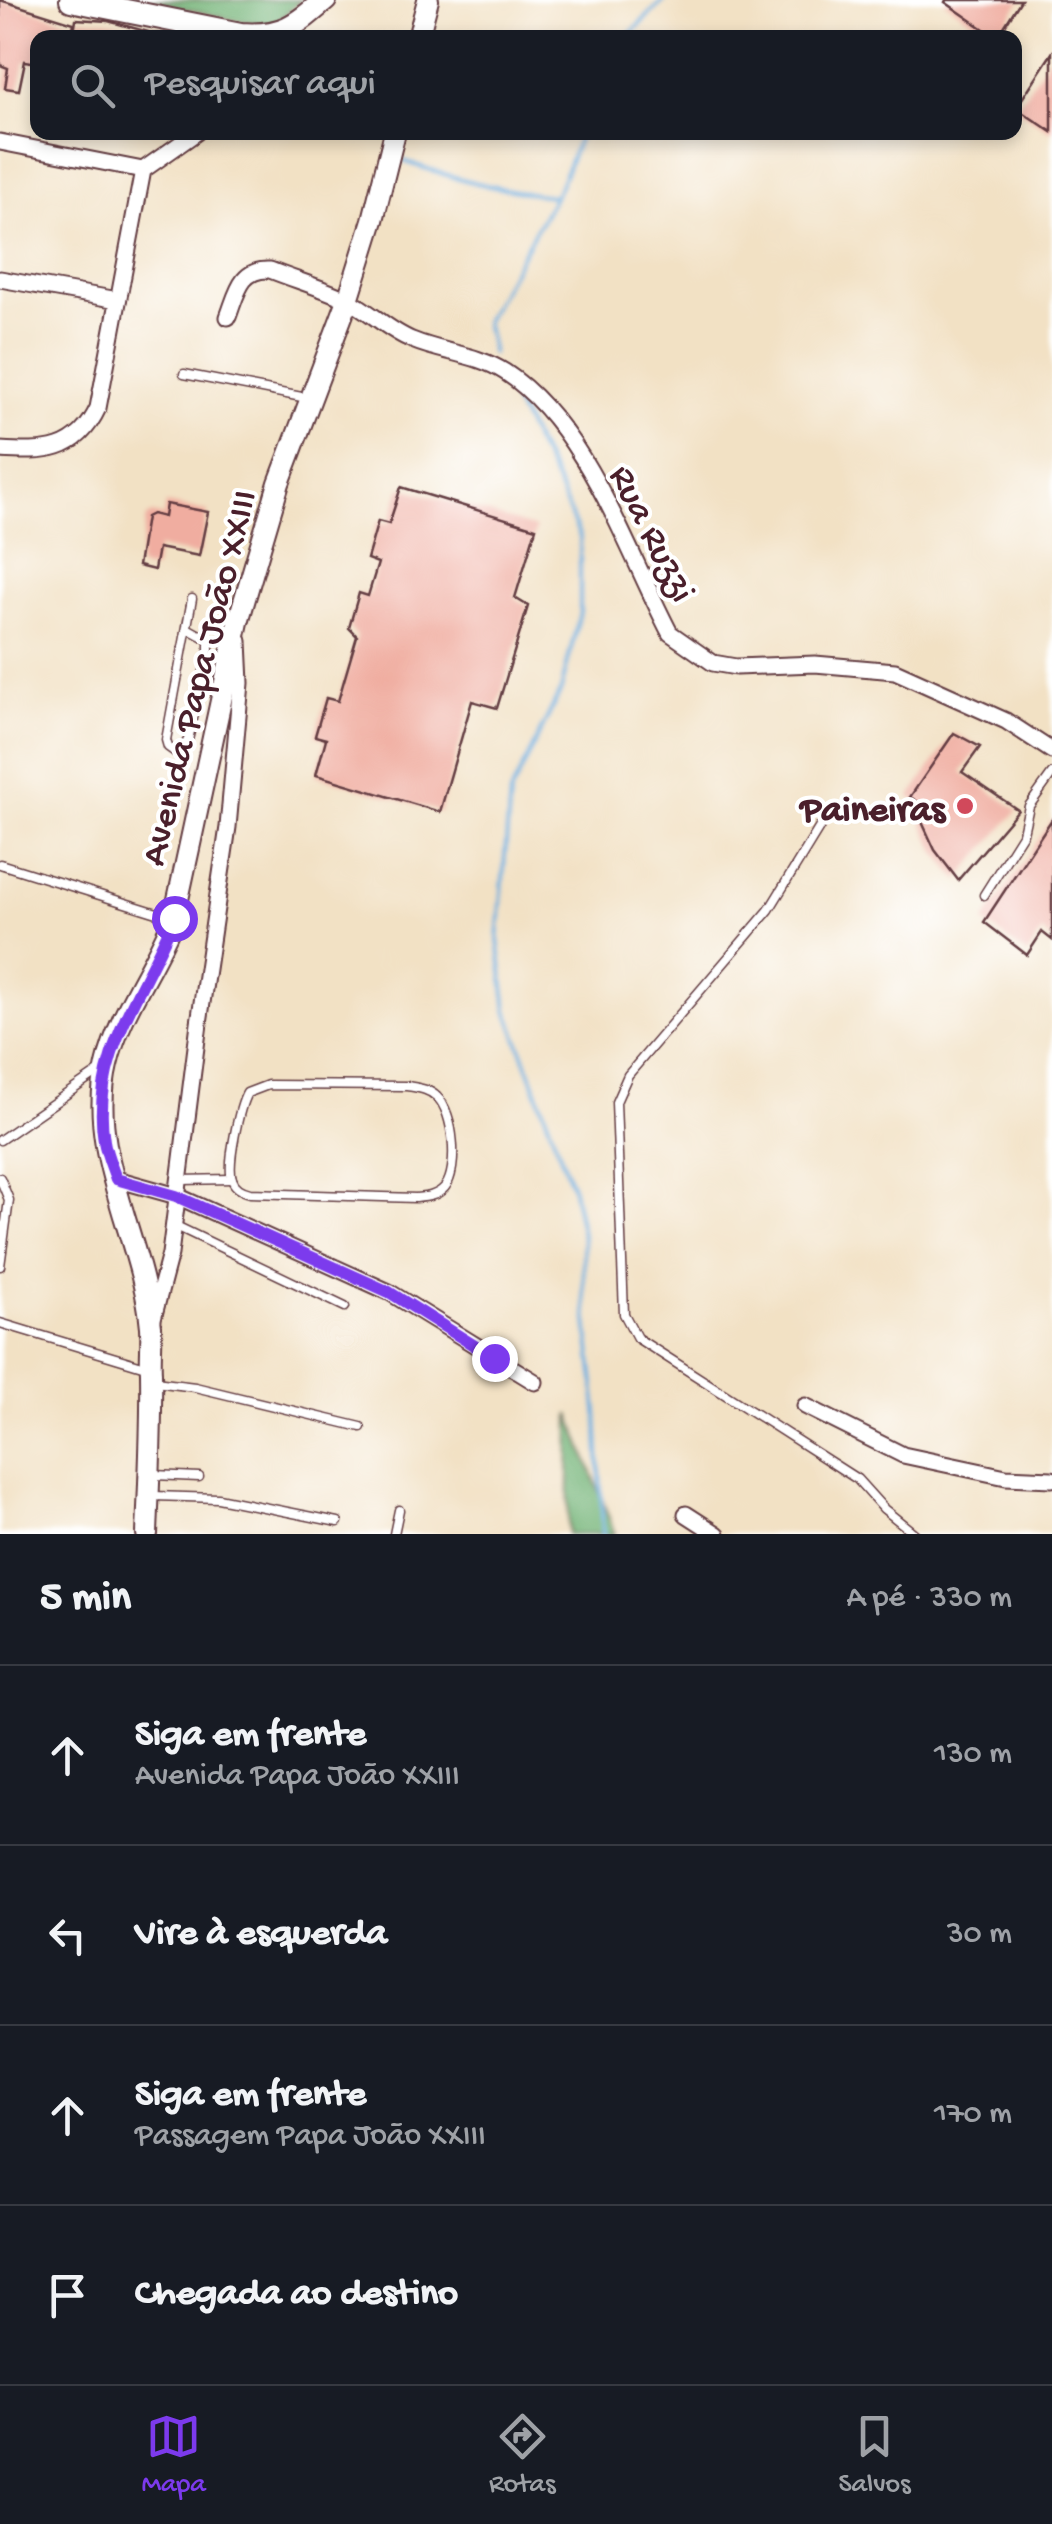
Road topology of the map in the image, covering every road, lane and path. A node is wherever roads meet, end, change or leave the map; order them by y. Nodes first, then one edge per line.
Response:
1 (72, 0) edge
2 (325, 0) edge
3 (428, 0) edge
4 (221, 30) edge
5 (292, 30) edge
6 (420, 30) edge
7 (186, 140) edge
8 (392, 140) edge
9 (0, 142) edge
10 (143, 170) junction
11 (0, 280) edge
12 (118, 300) junction
13 (348, 300) junction
14 (228, 317) dead end
15 (184, 374) dead end
16 (311, 399) junction
17 (0, 450) edge
18 (192, 599) dead end
19 (238, 622) junction
20 (187, 628) junction
21 (1052, 751) edge
22 (1052, 774) edge
23 (820, 824) dead end
24 (0, 864) edge
25 (984, 895) dead end
26 (174, 918) junction
27 (106, 1066) junction
28 (0, 1140) edge
29 (0, 1178) edge
30 (116, 1179) junction
31 (232, 1179) junction
32 (178, 1188) junction
33 (174, 1226) junction
34 (0, 1266) edge
35 (345, 1307) dead end
36 (0, 1323) edge
37 (151, 1327) junction
38 (151, 1375) junction
39 (535, 1382) dead end
40 (805, 1406) dead end
41 (361, 1427) dead end
42 (199, 1477) dead end
43 (1052, 1479) edge
44 (149, 1485) junction
45 (398, 1510) dead end
46 (686, 1514) dead end
47 (338, 1522) dead end
48 (147, 1534) edge
49 (394, 1534) edge
50 (717, 1534) edge
51 (915, 1534) edge

1 - 4 main road
2 - 5 main road
3 - 6 street
7 - 10 street
8 - 13 street, Avenida Papa João XXIII
9 - 10 street
10 - 12 street
11 - 12 street
12 - 17 street
13 - 14 street, Rua Ruzzi
13 - 16 street, Avenida Papa João XXIII
13 - 21 street, Rua Ruzzi
15 - 16 lane
16 - 19 street, Avenida Papa João XXIII
18 - 20 lane
19 - 26 street, Avenida Papa João XXIII
19 - 32 street
20 - 20 lane
22 - 25 lane
23 - 51 lane
24 - 26 lane
26 - 27 street, Avenida Papa João XXIII
27 - 28 lane
27 - 30 street, Avenida Papa João XXIII
29 - 34 lane
30 - 32 street
30 - 37 street, Avenida Papa João XXIII
31 - 31 lane
31 - 32 lane
32 - 33 street
32 - 39 street
33 - 35 lane
33 - 37 street
36 - 38 lane
37 - 38 street, Avenida Papa João XXIII
38 - 41 lane
38 - 44 street, Avenida Papa João XXIII
40 - 43 street
42 - 44 lane
44 - 47 lane
44 - 48 street, Avenida Papa João XXIII
45 - 49 lane
46 - 50 street

